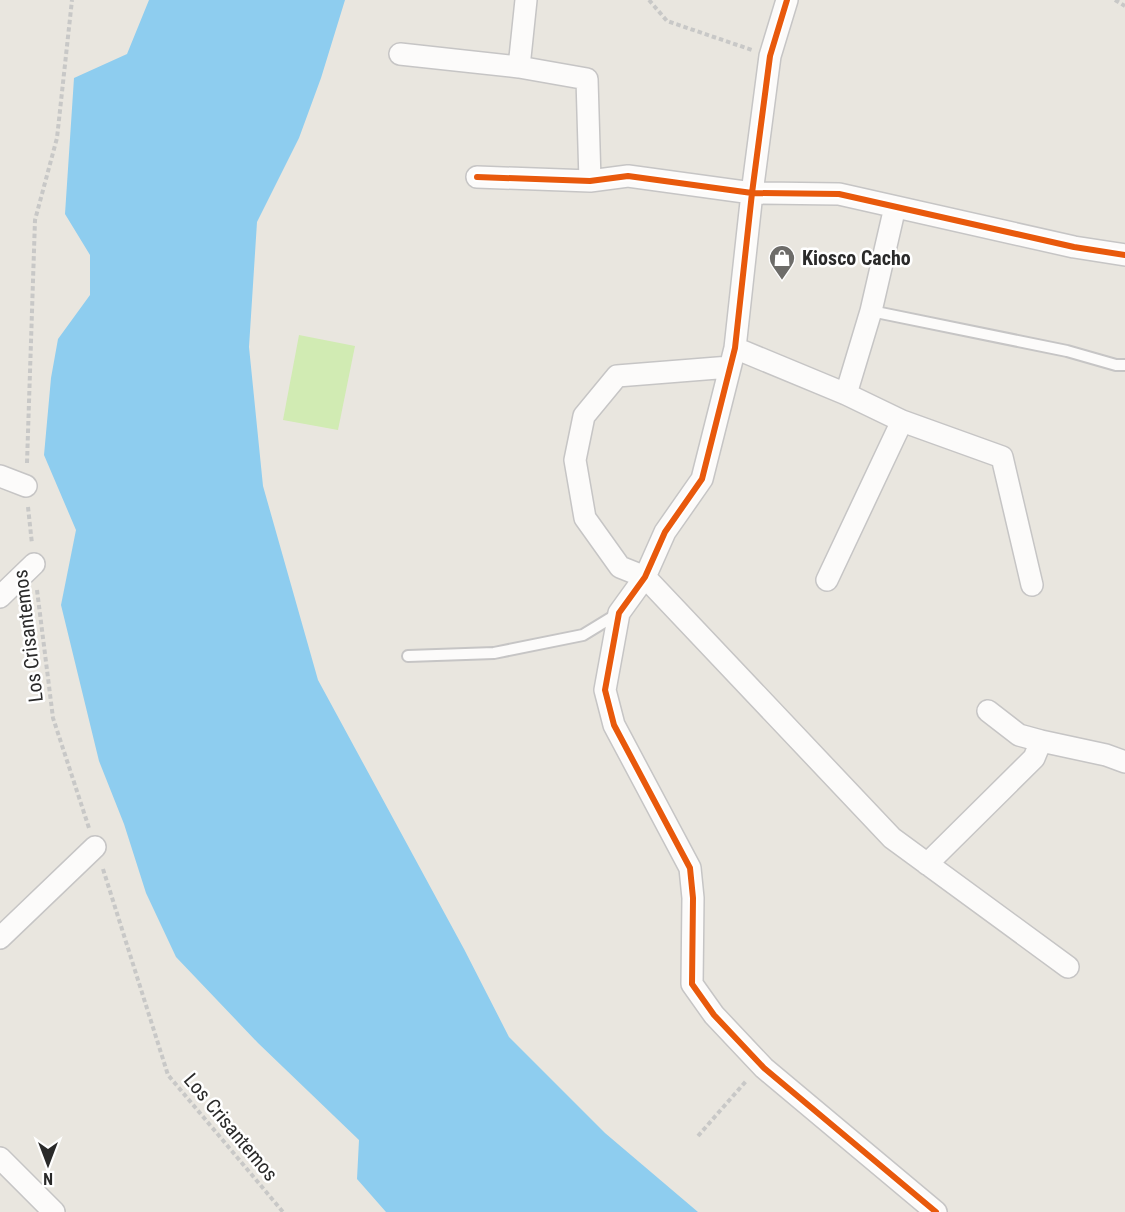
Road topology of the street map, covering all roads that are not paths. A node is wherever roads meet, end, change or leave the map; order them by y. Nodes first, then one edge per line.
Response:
1 (526, 0) edge
2 (787, 0) edge
3 (400, 54) dead end
4 (519, 67) junction
5 (477, 177) dead end
6 (590, 181) junction
7 (752, 193) junction
8 (895, 207) junction
9 (1125, 255) edge
10 (871, 311) junction
11 (733, 358) junction
12 (1125, 365) edge
13 (846, 394) junction
14 (902, 421) junction
15 (0, 476) edge
16 (26, 486) road end
17 (34, 564) road end
18 (645, 577) junction
19 (827, 580) dead end
20 (1032, 585) dead end
21 (0, 597) edge
22 (619, 613) junction
23 (408, 656) dead end
24 (988, 711) dead end
25 (1041, 741) junction
26 (1125, 762) edge
27 (95, 847) road end
28 (927, 864) junction
29 (0, 938) edge
30 (1068, 967) dead end
31 (0, 1158) edge
32 (54, 1212) edge
33 (936, 1212) edge

1 - 4 street
2 - 7 street
3 - 4 street
4 - 6 street
5 - 6 street
6 - 7 street
7 - 8 street
7 - 11 street
8 - 9 street
8 - 10 street
10 - 12 lane
10 - 13 street
11 - 13 street
11 - 18 street
11 - 18 street
13 - 14 street
14 - 19 street
14 - 20 street
15 - 16 street
17 - 21 street
18 - 22 street
18 - 28 street
22 - 23 lane
22 - 33 street
24 - 25 street
25 - 26 street
25 - 28 street
27 - 29 street
28 - 30 street
31 - 32 street

